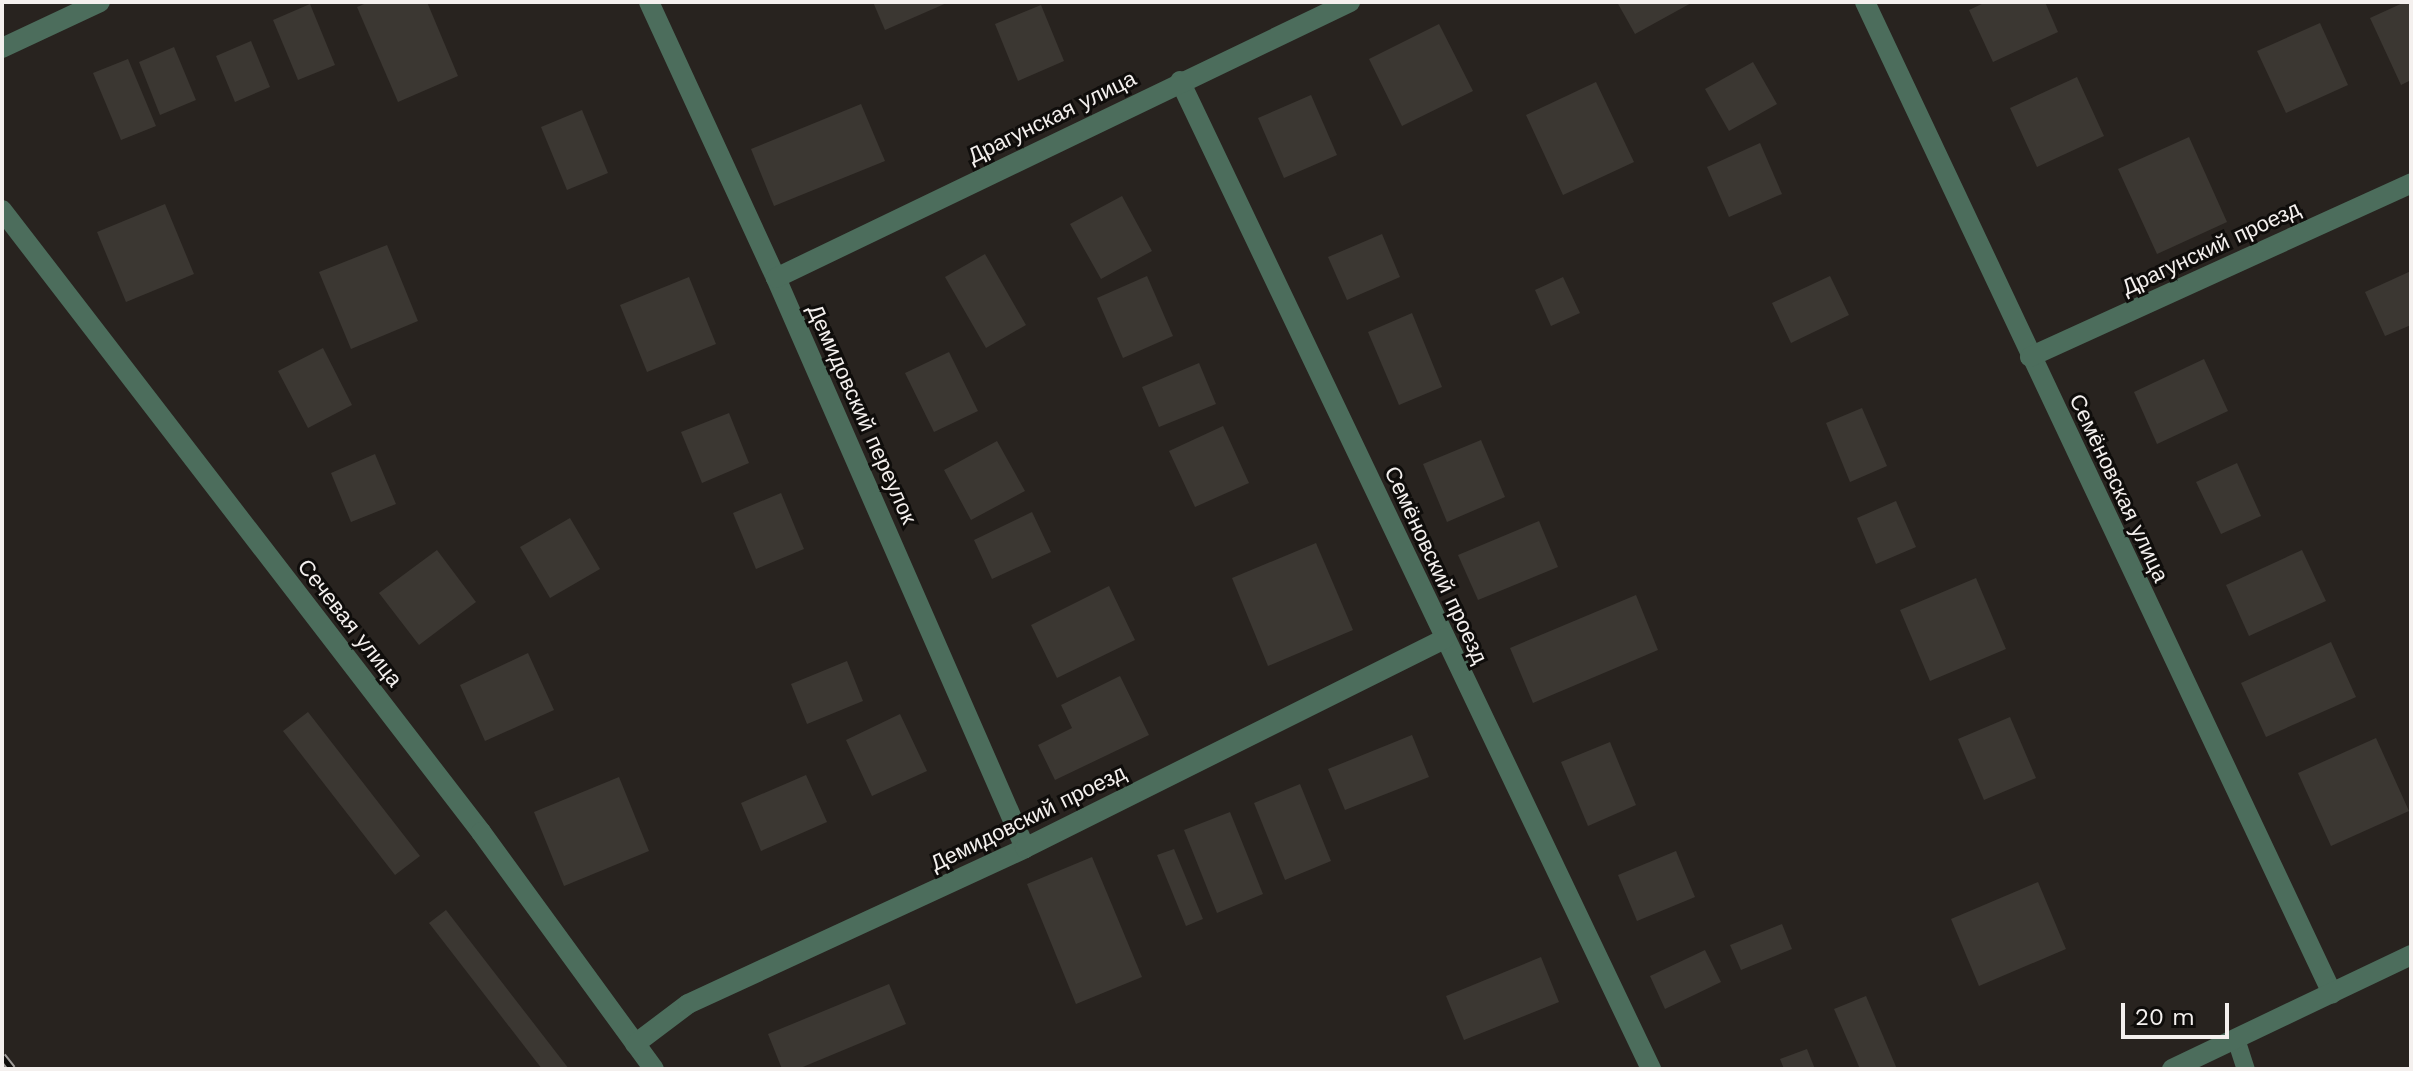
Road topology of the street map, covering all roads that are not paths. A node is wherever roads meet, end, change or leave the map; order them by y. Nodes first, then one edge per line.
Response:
1 (100, 2) edge
2 (649, 2) edge
3 (1350, 2) edge
4 (1865, 2) edge
5 (2, 48) edge
6 (1180, 81) junction
7 (2411, 183) edge
8 (2, 210) edge
9 (776, 278) junction
10 (2030, 357) junction
11 (1445, 639) junction
12 (1025, 848) junction
13 (2411, 955) edge
14 (2332, 993) junction
15 (2236, 1039) junction
16 (635, 1044) junction
17 (654, 1069) edge
18 (1651, 1069) edge
19 (2172, 1069) edge
20 (2246, 1069) edge

1 - 5 street
2 - 9 street, Демидовский переулок
3 - 6 street, Драгунская улица
4 - 10 street, Семёновская улица
6 - 9 street, Драгунская улица
6 - 11 street, Семёновский проезд
7 - 10 street, Драгунский проезд
8 - 16 street, Сечевая улица
9 - 12 street, Демидовский переулок
10 - 14 street, Семёновская улица
11 - 12 street, Демидовский проезд
11 - 18 street, Семёновский проезд
12 - 16 street, Демидовский проезд
13 - 14 street
14 - 15 street
15 - 19 street
15 - 20 lane
16 - 17 street, Сечевая улица

